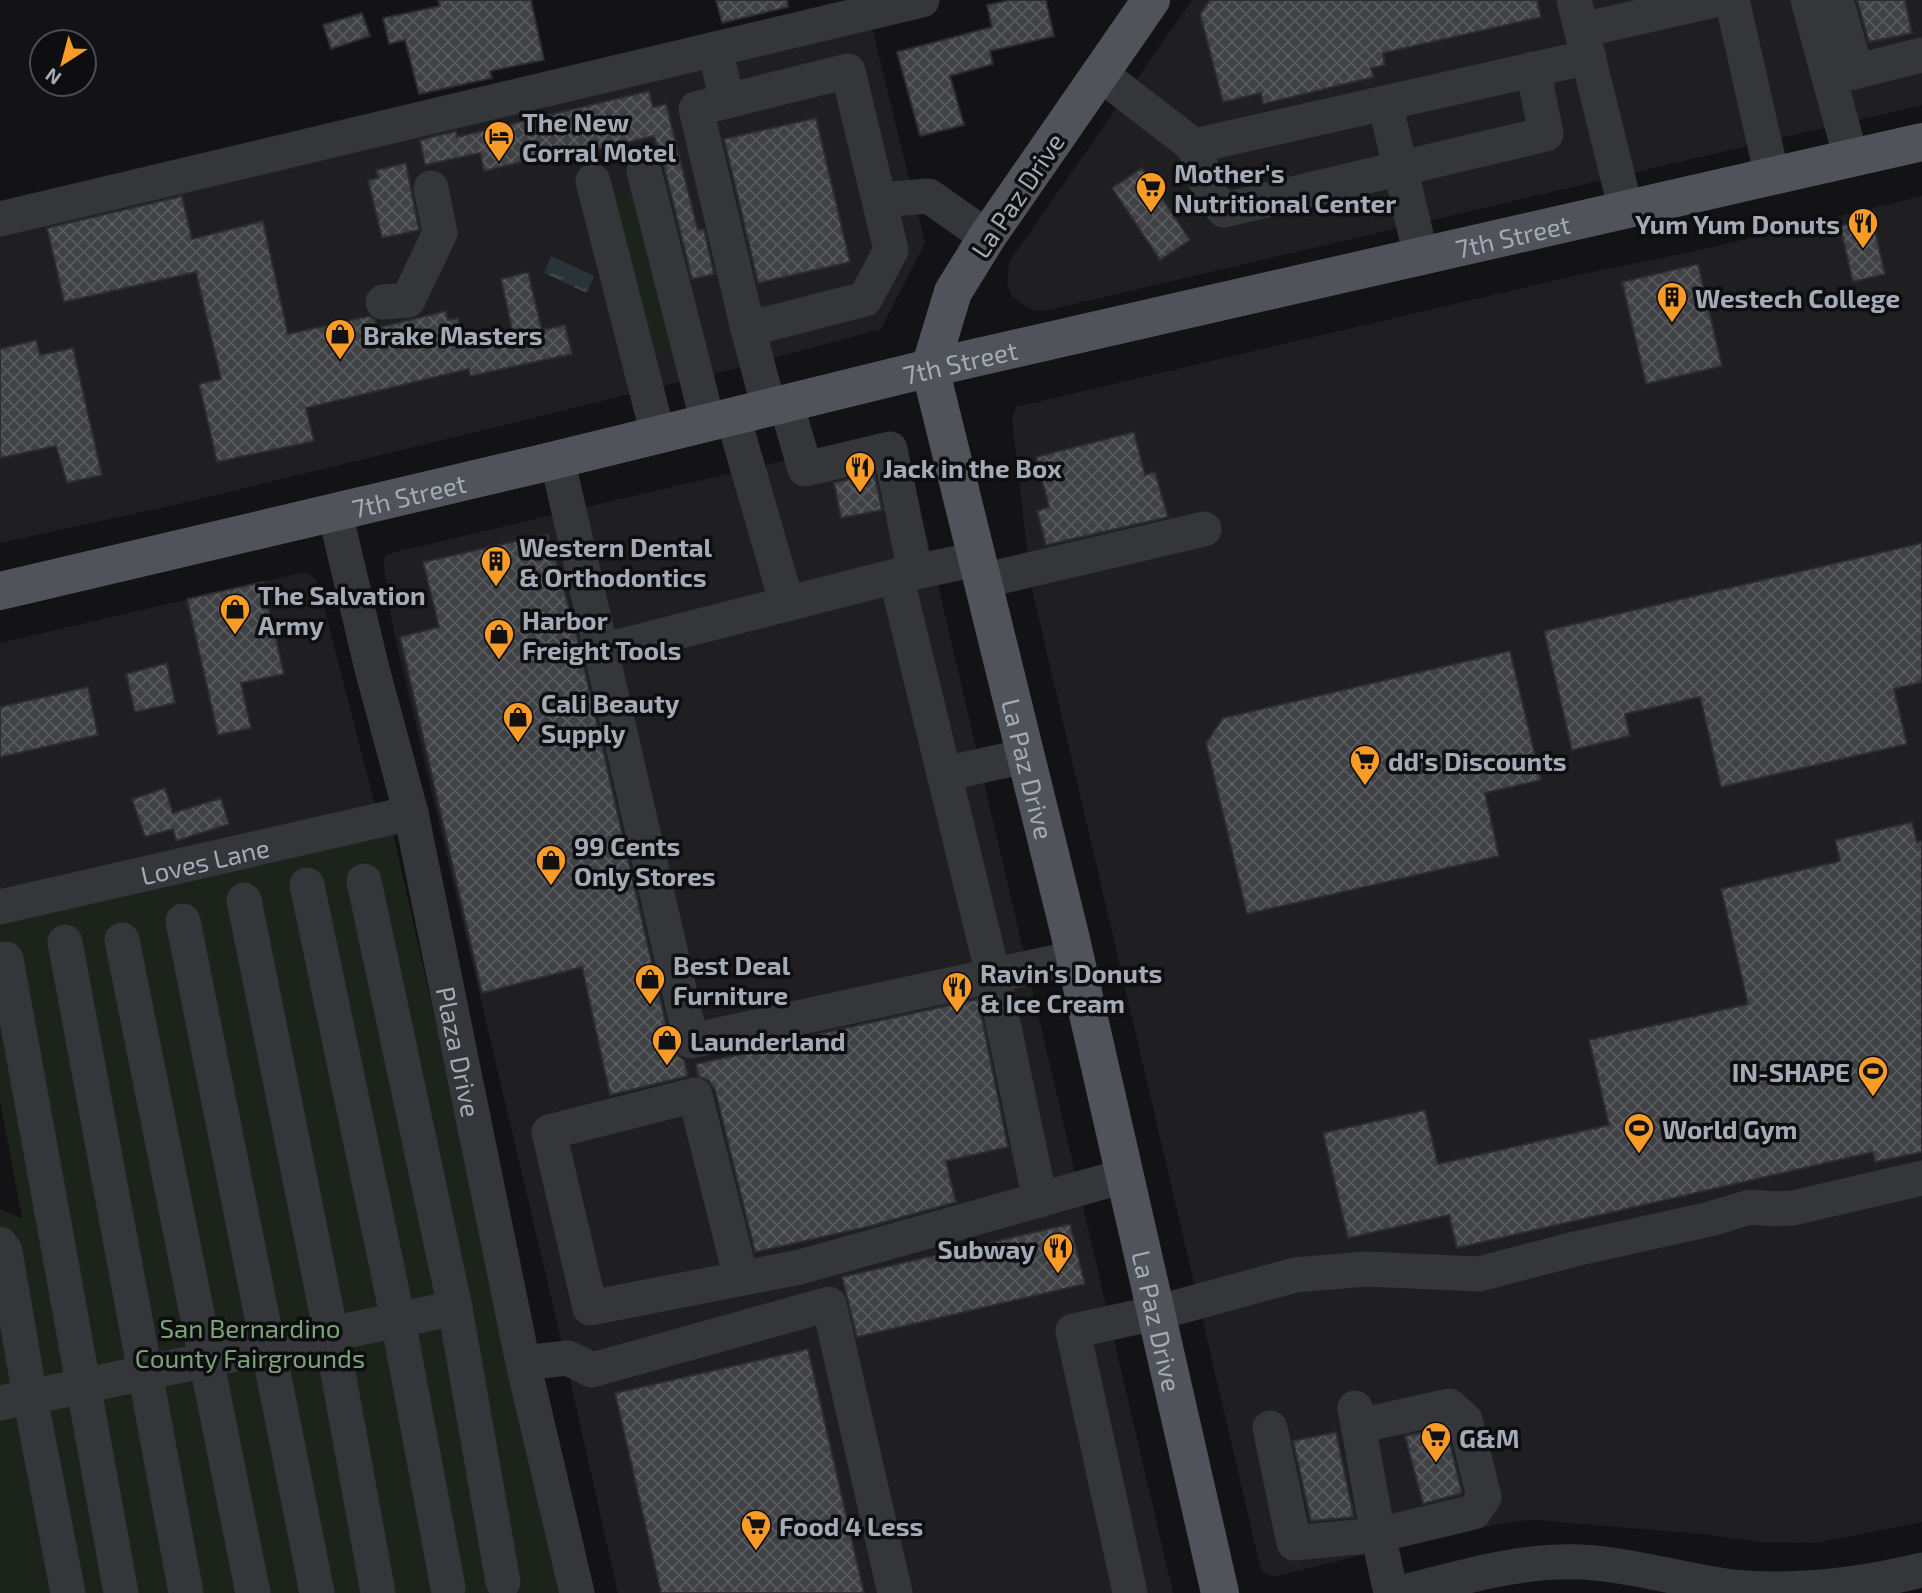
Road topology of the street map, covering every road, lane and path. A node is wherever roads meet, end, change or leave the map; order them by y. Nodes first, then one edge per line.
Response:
1 (922, 0) edge
2 (1151, 0) edge
3 (1714, 0) edge
4 (1732, 0) edge
5 (1808, 0) edge
6 (1836, 0) edge
7 (1581, 29) edge
8 (715, 49) junction
9 (1922, 55) edge
10 (1533, 69) junction
11 (1099, 73) junction
12 (1843, 74) junction
13 (727, 101) junction
14 (1385, 103) junction
15 (1922, 142) edge
16 (1194, 146) junction
17 (1851, 158) junction
18 (1400, 168) junction
19 (644, 170) dead end
20 (1772, 176) junction
21 (593, 181) dead end
22 (431, 188) dead end
23 (879, 200) junction
24 (1626, 210) junction
25 (0, 219) edge
26 (987, 237) junction
27 (1421, 256) junction
28 (383, 302) dead end
29 (748, 329) junction
30 (930, 368) junction
31 (778, 406) junction
32 (721, 420) junction
33 (657, 435) junction
34 (557, 459) junction
35 (335, 513) junction
36 (1204, 529) dead end
37 (980, 570) junction
38 (906, 574) junction
39 (0, 591) edge
40 (787, 604) junction
41 (602, 651) junction
42 (1025, 756) junction
43 (944, 774) junction
44 (411, 813) junction
45 (364, 881) dead end
46 (307, 885) dead end
47 (244, 900) dead end
48 (0, 907) edge
49 (183, 921) dead end
50 (122, 940) dead end
51 (65, 942) dead end
52 (1074, 958) junction
53 (6, 960) dead end
54 (993, 975) junction
55 (691, 1041) junction
56 (695, 1095) junction
57 (1124, 1176) junction
58 (1922, 1178) edge
59 (1040, 1199) junction
60 (0, 1244) edge
61 (741, 1278) junction
62 (455, 1308) junction
63 (1156, 1313) junction
64 (398, 1320) junction
65 (331, 1334) junction
66 (11, 1345) edge
67 (268, 1347) junction
68 (206, 1360) junction
69 (523, 1363) junction
70 (145, 1373) junction
71 (82, 1386) junction
72 (15, 1400) edge
73 (1270, 1428) dead end
74 (1378, 1535) junction
75 (1922, 1570) edge
76 (1627, 1580) edge
77 (503, 1582) dead end
78 (447, 1588) dead end
79 (68, 1593) edge
80 (121, 1593) edge
81 (186, 1593) edge
82 (253, 1593) edge
83 (317, 1593) edge
84 (378, 1593) edge
85 (577, 1593) edge
86 (895, 1593) edge
87 (1130, 1593) edge
88 (1220, 1593) edge
89 (1391, 1593) edge
90 (1399, 1593) edge

1 - 8 street
2 - 11 main road, La Paz Drive
3 - 7 street
4 - 20 street
5 - 12 street
6 - 12 street
7 - 10 street
7 - 24 street
8 - 13 street
8 - 25 street
9 - 12 street
10 - 14 street
10 - 18 street
11 - 16 street
11 - 26 main road, La Paz Drive
12 - 17 street
13 - 23 street
13 - 29 street
14 - 16 street
14 - 18 street
15 - 17 main road, 7th Street
16 - 18 street
17 - 20 main road, 7th Street
18 - 27 street
19 - 32 street
20 - 24 main road, 7th Street
21 - 33 street
22 - 28 street
23 - 26 street
23 - 29 street
24 - 27 main road, 7th Street
26 - 30 main road, La Paz Drive
27 - 30 main road, 7th Street
29 - 31 street
30 - 31 main road, 7th Street
30 - 37 main road, La Paz Drive
31 - 32 main road, 7th Street
31 - 38 street
32 - 33 main road, 7th Street
32 - 40 street
33 - 34 main road, 7th Street
34 - 35 main road, 7th Street
34 - 41 street
35 - 39 main road, 7th Street
35 - 44 street, Plaza Drive
36 - 37 street
37 - 38 street
37 - 42 main road, La Paz Drive
38 - 40 street
38 - 43 street
40 - 41 street
41 - 55 street
42 - 43 street
42 - 52 main road, La Paz Drive
43 - 54 street
44 - 48 street, Loves Lane
44 - 69 street, Plaza Drive
45 - 62 street
46 - 64 street
47 - 65 street
49 - 67 street
50 - 68 street
51 - 70 street
52 - 54 street
52 - 57 main road, La Paz Drive
53 - 71 street
54 - 55 street
54 - 59 street
55 - 56 street
56 - 61 street
56 - 61 street
57 - 59 street
57 - 63 main road, La Paz Drive
58 - 63 street
59 - 61 street
60 - 66 street
62 - 64 street
62 - 77 street
63 - 87 street
63 - 88 main road, La Paz Drive
64 - 65 street
64 - 78 street
65 - 67 street
65 - 84 street
66 - 72 street
67 - 68 street
67 - 83 street
68 - 70 street
68 - 82 street
69 - 85 street, Plaza Drive
69 - 86 street
70 - 71 street
70 - 81 street
71 - 72 street
71 - 80 street
72 - 79 street
73 - 74 street
74 - 74 street
74 - 89 street
75 - 76 street
76 - 90 street

